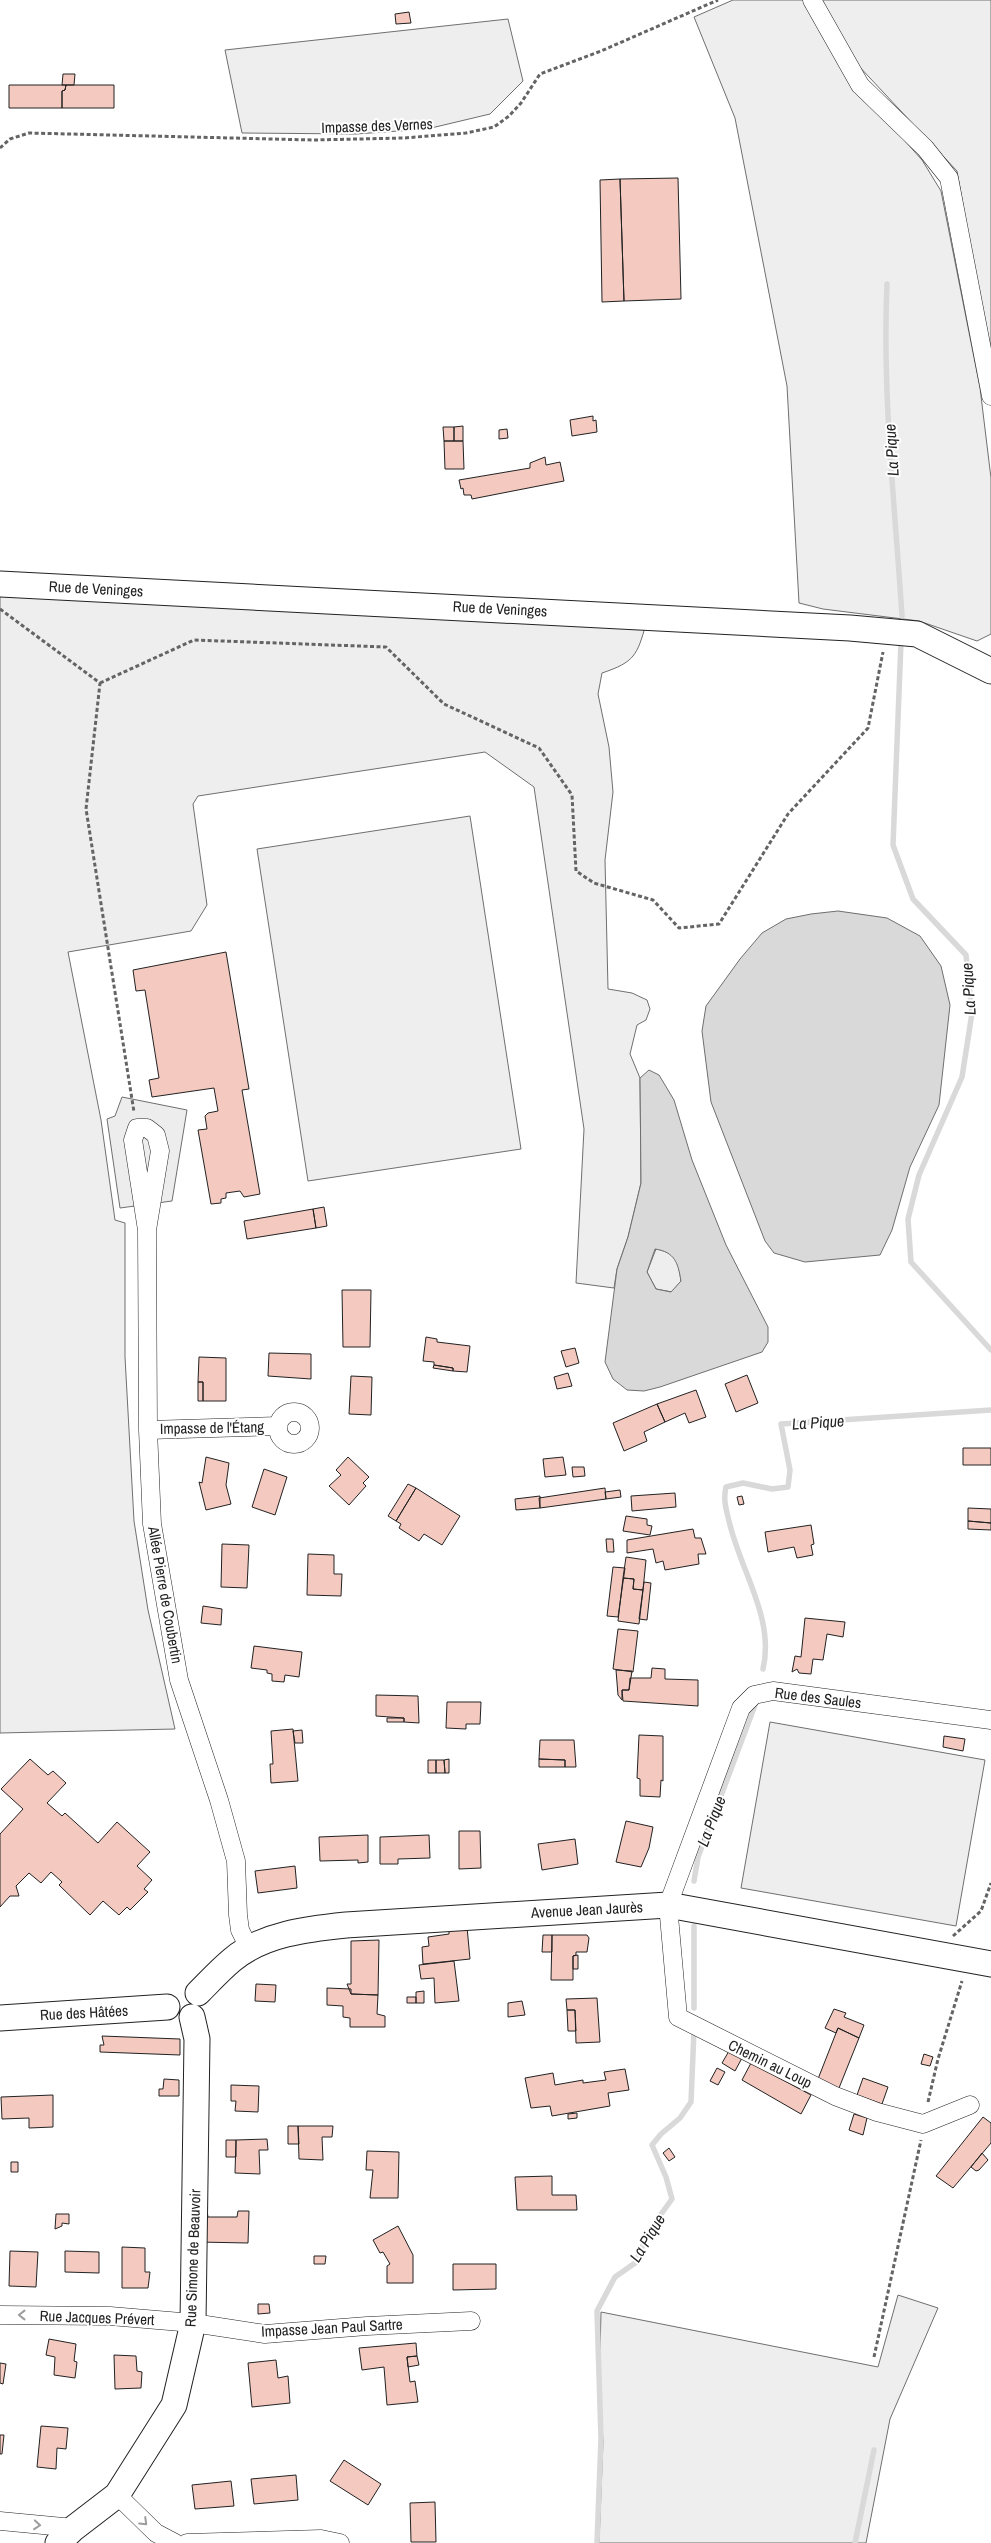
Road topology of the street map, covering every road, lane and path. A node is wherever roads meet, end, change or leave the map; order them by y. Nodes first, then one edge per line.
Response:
1 (718, 0) edge
2 (812, 0) edge
3 (0, 148) edge
4 (991, 396) edge
5 (0, 584) edge
6 (0, 609) edge
7 (887, 631) junction
8 (991, 671) edge
9 (100, 682) junction
10 (137, 1128) junction
11 (147, 1230) junction
12 (277, 1426) dead end
13 (148, 1430) junction
14 (991, 1720) edge
15 (991, 1883) edge
16 (668, 1905) junction
17 (249, 1948) junction
18 (941, 1955) junction
19 (980, 1962) edge
20 (198, 1992) junction
21 (168, 2007) junction
22 (192, 2017) junction
23 (0, 2018) edge
24 (970, 2105) dead end
25 (923, 2124) junction
26 (0, 2315) edge
27 (472, 2321) dead end
28 (193, 2323) junction
29 (874, 2357) dead end
30 (117, 2495) junction
31 (0, 2521) edge
32 (66, 2536) edge
33 (175, 2543) edge
34 (187, 2543) edge
35 (340, 2543) edge

1 - 3 path, Impasse des Vernes
2 - 4 street
5 - 7 street, Rue de Veninges
6 - 9 path
7 - 8 street, Rue de Veninges
7 - 9 path
9 - 10 path
10 - 11 street, Allée Pierre de Coubertin
10 - 11 street, Allée Pierre de Coubertin
11 - 13 street, Allée Pierre de Coubertin
12 - 13 street, Impasse de l'Étang
13 - 17 street, Allée Pierre de Coubertin
14 - 16 street, Rue des Saules
15 - 18 path
16 - 17 street, Avenue Jean Jaurès
16 - 18 street, Avenue Jean Jaurès
16 - 25 street, Chemin au Loup
17 - 20 street, Avenue Jean Jaurès
18 - 19 street, Avenue Jean Jaurès
19 - 25 path
20 - 21 street
20 - 22 street
21 - 22 street
21 - 23 street, Rue des Hâtées
22 - 28 street, Rue Simone de Beauvoir
24 - 25 street
25 - 29 path
28 -> 26 street, Rue Jacques Prévert
27 - 28 street, Impasse Jean Paul Sartre
28 - 30 street, Rue Simone de Beauvoir
30 - 32 street, Rue Simone de Beauvoir
30 -> 33 street
31 -> 32 street
34 - 35 street

